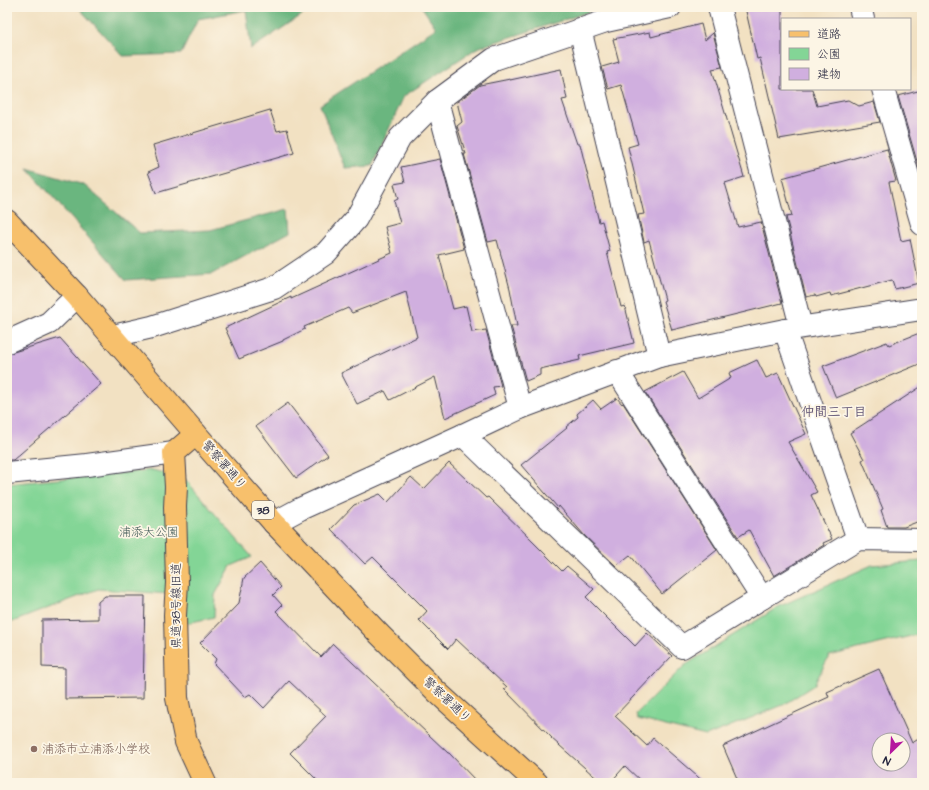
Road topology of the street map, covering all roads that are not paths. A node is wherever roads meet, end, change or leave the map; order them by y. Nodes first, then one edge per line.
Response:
1 (670, 7) edge
2 (719, 7) edge
3 (860, 7) edge
4 (863, 18) edge
5 (580, 30) junction
6 (883, 90) edge
7 (437, 102) junction
8 (7, 221) edge
9 (922, 224) edge
10 (77, 296) junction
11 (922, 309) edge
12 (793, 328) junction
13 (113, 336) junction
14 (7, 342) edge
15 (658, 356) junction
16 (617, 371) junction
17 (520, 408) junction
18 (196, 434) junction
19 (464, 435) junction
20 (174, 453) junction
21 (7, 473) edge
22 (274, 523) junction
23 (858, 539) junction
24 (922, 540) edge
25 (762, 598) junction
26 (205, 783) edge
27 (537, 783) edge

1 - 5 street
2 - 12 street
3 - 4 street
5 - 7 street
5 - 15 street
6 - 9 street
7 - 13 street
7 - 17 street
8 - 10 main road, 警察署通り / 38
10 - 13 main road, 警察署通り / 38
10 - 14 street
11 - 12 street
12 - 15 street
12 - 23 street
13 - 18 main road, 警察署通り / 38
15 - 16 street
16 - 17 street
16 - 25 street
17 - 19 street
18 - 20 main road
18 - 22 main road, 警察署通り / 38
19 - 22 street
19 - 25 street
20 - 21 street
20 - 26 main road, 県道38号線旧道
22 - 27 main road, 警察署通り / 38
23 - 24 street
23 - 25 street

